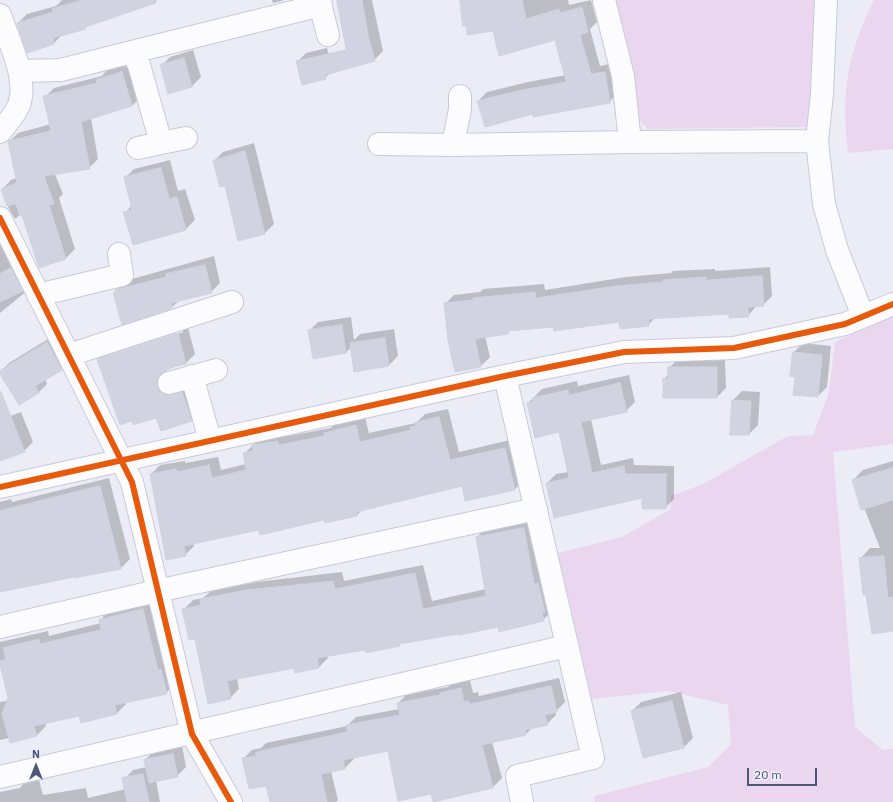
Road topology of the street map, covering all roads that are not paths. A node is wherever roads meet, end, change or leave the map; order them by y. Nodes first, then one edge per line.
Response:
1 (604, 0) edge
2 (826, 0) edge
3 (320, 2) edge
4 (0, 15) edge
5 (328, 35) dead end
6 (132, 52) junction
7 (20, 71) junction
8 (460, 96) dead end
9 (0, 132) edge
10 (186, 138) dead end
11 (817, 141) junction
12 (630, 142) junction
13 (161, 143) junction
14 (379, 144) dead end
15 (453, 145) junction
16 (138, 148) dead end
17 (0, 218) edge
18 (119, 254) dead end
19 (38, 295) junction
20 (232, 302) dead end
21 (893, 304) edge
22 (863, 316) junction
23 (69, 355) junction
24 (216, 370) dead end
25 (192, 376) junction
26 (505, 376) junction
27 (169, 383) dead end
28 (210, 440) junction
29 (121, 460) junction
30 (0, 487) edge
31 (536, 509) junction
32 (157, 591) junction
33 (0, 627) edge
34 (567, 646) junction
35 (192, 734) junction
36 (0, 777) edge
37 (232, 802) edge
38 (522, 802) edge

1 - 12 street
2 - 11 street
3 - 5 street
3 - 6 street
4 - 7 street
6 - 7 street
6 - 13 street
7 - 9 street
8 - 15 street
10 - 13 street
11 - 12 street
11 - 22 street
12 - 15 street
13 - 16 street
14 - 15 street
17 - 19 street
18 - 19 street
19 - 23 street
20 - 23 street
21 - 22 street
22 - 26 street
23 - 29 street
24 - 25 street
25 - 27 street
25 - 28 street
26 - 28 street
26 - 31 street
28 - 29 street
29 - 30 street
29 - 32 street
31 - 32 street
31 - 34 street
32 - 33 street
32 - 35 street
34 - 35 street
34 - 38 street
35 - 36 street
35 - 37 street

